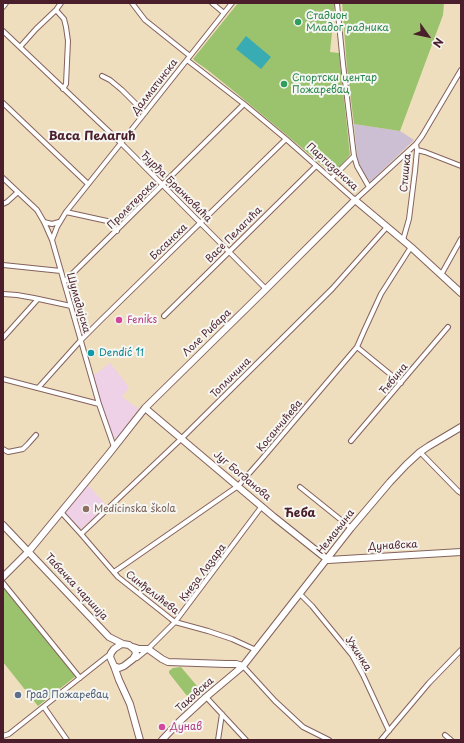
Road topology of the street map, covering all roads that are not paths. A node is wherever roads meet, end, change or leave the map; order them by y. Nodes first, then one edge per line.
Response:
1 (6, 3) edge
2 (60, 3) edge
3 (132, 3) edge
4 (212, 3) edge
5 (232, 3) edge
6 (337, 3) edge
7 (3, 7) edge
8 (56, 10) junction
9 (224, 12) junction
10 (3, 31) edge
11 (20, 47) junction
12 (188, 58) junction
13 (461, 70) edge
14 (102, 76) dead end
15 (63, 89) junction
16 (3, 104) edge
17 (244, 104) junction
18 (145, 114) junction
19 (286, 139) junction
20 (121, 143) junction
21 (416, 144) junction
22 (416, 150) junction
23 (354, 156) junction
24 (316, 166) junction
25 (461, 166) edge
26 (3, 178) edge
27 (331, 179) junction
28 (88, 184) junction
29 (163, 185) junction
30 (369, 187) junction
31 (18, 192) junction
32 (355, 200) junction
33 (3, 204) edge
34 (66, 212) junction
35 (44, 222) junction
36 (59, 222) junction
37 (200, 222) junction
38 (387, 227) junction
39 (117, 231) junction
40 (461, 239) edge
41 (52, 240) junction
42 (403, 240) junction
43 (412, 247) junction
44 (229, 252) junction
45 (3, 266) edge
46 (61, 271) junction
47 (441, 274) junction
48 (64, 282) junction
49 (266, 289) junction
50 (461, 293) edge
51 (3, 294) edge
52 (38, 299) junction
53 (71, 306) junction
54 (164, 316) dead end
55 (448, 327) dead end
56 (3, 338) edge
57 (81, 340) junction
58 (357, 347) junction
59 (3, 380) edge
60 (401, 383) junction
61 (38, 388) junction
62 (99, 404) junction
63 (145, 408) junction
64 (461, 426) edge
65 (36, 435) dead end
66 (181, 439) junction
67 (351, 442) dead end
68 (114, 447) junction
69 (3, 449) edge
70 (420, 452) junction
71 (461, 485) edge
72 (238, 486) junction
73 (300, 487) dead end
74 (456, 489) junction
75 (461, 493) edge
76 (262, 506) junction
77 (61, 512) junction
78 (3, 525) edge
79 (351, 528) junction
80 (81, 534) junction
81 (29, 551) junction
82 (461, 552) edge
83 (327, 559) junction
84 (114, 572) junction
85 (3, 577) edge
86 (3, 583) edge
87 (300, 594) junction
88 (175, 622) junction
89 (109, 637) junction
90 (123, 644) junction
91 (131, 647) junction
92 (148, 649) junction
93 (256, 650) junction
94 (461, 650) edge
95 (111, 653) junction
96 (133, 659) junction
97 (114, 666) junction
98 (124, 666) junction
99 (243, 666) junction
100 (80, 678) junction
101 (119, 680) junction
102 (206, 697) junction
103 (44, 707) junction
104 (222, 714) junction
105 (388, 731) junction
106 (445, 735) dead end
107 (3, 736) edge
108 (66, 740) edge
109 (140, 740) edge
110 (162, 740) edge
111 (218, 740) edge
112 (246, 740) edge
113 (329, 740) edge
114 (381, 740) edge
115 (451, 740) edge

1 - 7 street
2 - 8 street
3 - 12 street, Партизанска
4 - 9 street
5 - 9 street, Далматинска
6 - 23 street
8 - 11 street
8 - 15 street
9 - 12 street, Далматинска
10 - 11 street, Ђурђа Бранковића
11 - 15 street, Ђурђа Бранковића
12 - 17 street, Партизанска
12 - 18 street, Далматинска
13 - 21 street, Стишка
14 - 18 street
15 - 20 street, Ђурђа Бранковића
16 - 28 street
17 - 19 street, Партизанска
17 - 29 street, Пролетерска
18 - 20 street, Далматинска
19 - 24 street, Партизанска
19 - 37 street, Босанска
20 - 28 street, Далматинска
20 - 29 street, Ђурђа Бранковића
21 - 22 street, Стишка
21 - 30 street, Лоле Рибара
22 - 25 street
22 - 42 street, Стишка
23 - 27 street
23 - 30 street
24 - 27 street, Партизанска
24 - 44 street, Васе Пелагића
26 - 31 street, Шумадијска
27 - 32 street, Партизанска
28 - 34 street, Далматинска
29 - 37 street, Ђурђа Бранковића
29 - 39 street, Пролетерска
30 - 32 street, Лоле Рибара
31 - 33 street
31 - 35 street, Шумадијска
32 - 38 street, Партизанска
32 - 49 street, Лоле Рибара
34 - 36 street, Далматинска
34 - 39 street
35 - 36 street
35 - 41 street, Шумадијска
36 - 41 street, Далматинска
37 - 44 street, Ђурђа Бранковића
37 - 57 street, Босанска
38 - 42 street, Партизанска
38 - 66 street, Топличина
39 - 48 street, Пролетерска
40 - 47 street
41 - 46 street, Шумадијска
42 - 43 street, Партизанска
43 - 47 street, Партизанска
43 - 58 street, Косанчићева
44 - 49 street, Ђурђа Бранковића
44 - 54 street, Васе Пелагића
45 - 46 street
46 - 48 street, Шумадијска
47 - 50 street, Партизанска
48 - 53 street, Шумадијска
49 - 63 street, Лоле Рибара
51 - 52 street
52 - 53 street
52 - 56 street
53 - 57 street, Шумадијска
55 - 60 street, Ћебина
57 - 61 street, Босанска
57 - 62 street, Шумадијска
58 - 60 street
58 - 72 street, Косанчићева
59 - 61 street
60 - 67 street, Ћебина
61 - 62 street
62 - 68 street, Шумадијска
63 - 66 street, Југ Богданова
63 - 68 street, Лоле Рибара
64 - 70 street, Немањина
65 - 69 street
66 - 72 street, Југ Богданова
66 - 80 street, Топличина
68 - 77 street, Лоле Рибара
70 - 74 street
70 - 79 street, Немањина
71 - 74 street
72 - 76 street, Југ Богданова
72 - 84 street, Косанчићева
73 - 79 street
74 - 75 street
76 - 83 street, Југ Богданова
76 - 88 street, Кнеза Лазара
77 - 80 street, Синђелићева
77 - 81 street, Лоле Рибара
78 - 81 street, Табачка чаршија
79 - 83 street, Немањина
80 - 84 street, Синђелићева
81 - 85 street, Лоле Рибара
81 - 89 street, Табачка чаршија
82 - 83 street, Дунавска
83 - 87 street, Немањина
84 - 88 street, Синђелићева
86 - 100 street
87 - 93 street, Немањина
87 - 105 street, Ужичка
88 - 92 street, Кнеза Лазара
88 - 93 street, Синђелићева
89 - 90 street, Табачка чаршија
89 - 95 street
90 - 91 street
90 - 95 street
91 - 92 street
91 - 96 street
92 - 96 street, Кнеза Лазара
92 - 99 street
93 - 99 street, Немањина
94 - 105 street
95 - 97 street
95 - 100 street
96 - 98 street
97 - 98 street
97 - 101 street
98 - 101 street
99 - 102 street, Таковска
99 - 113 street
100 - 103 street
101 - 109 street
102 - 104 street
102 - 110 street, Таковска
103 - 107 street
103 - 108 street
104 - 111 street
104 - 112 street
105 - 114 street
106 - 115 street

